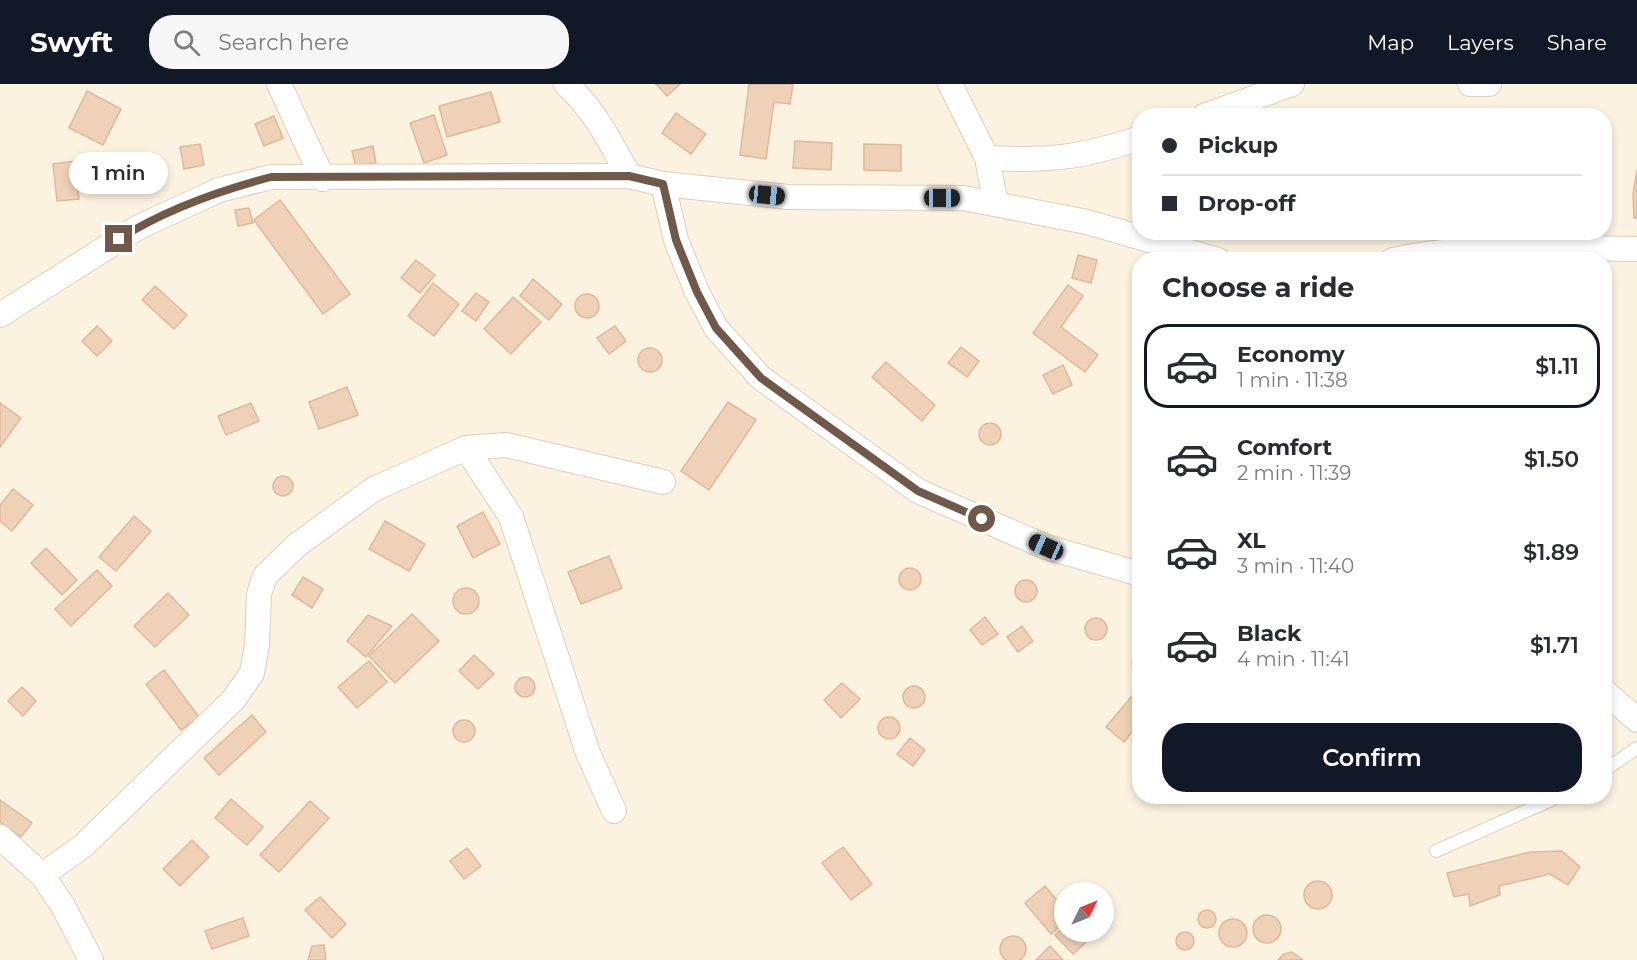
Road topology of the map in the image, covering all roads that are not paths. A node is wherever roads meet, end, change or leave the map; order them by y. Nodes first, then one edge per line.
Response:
1 (279, 84) edge
2 (566, 84) edge
3 (950, 84) edge
4 (1292, 84) edge
5 (1470, 84) edge
6 (1489, 84) edge
7 (1226, 108) edge
8 (1132, 140) edge
9 (987, 158) junction
10 (629, 176) junction
11 (322, 179) junction
12 (663, 184) junction
13 (996, 204) junction
14 (1132, 235) edge
15 (1149, 240) edge
16 (1637, 249) edge
17 (1190, 252) edge
18 (1443, 252) edge
19 (0, 315) edge
20 (466, 448) junction
21 (663, 483) dead end
22 (1132, 572) edge
23 (1612, 698) edge
24 (1637, 720) edge
25 (1637, 748) edge
26 (1612, 765) edge
27 (1542, 804) edge
28 (614, 811) dead end
29 (0, 837) edge
30 (1437, 851) dead end
31 (42, 875) junction
32 (91, 960) edge

1 - 11 street
2 - 10 street
3 - 9 street
4 - 7 street
5 - 6 street
8 - 9 street
9 - 13 street
10 - 11 street
10 - 12 street
11 - 19 street
12 - 13 street
12 - 22 street
13 - 14 street
15 - 17 street
16 - 18 street
20 - 21 street
20 - 28 street
20 - 31 street
23 - 24 street
25 - 26 lane
27 - 30 lane
29 - 31 street
31 - 32 street

